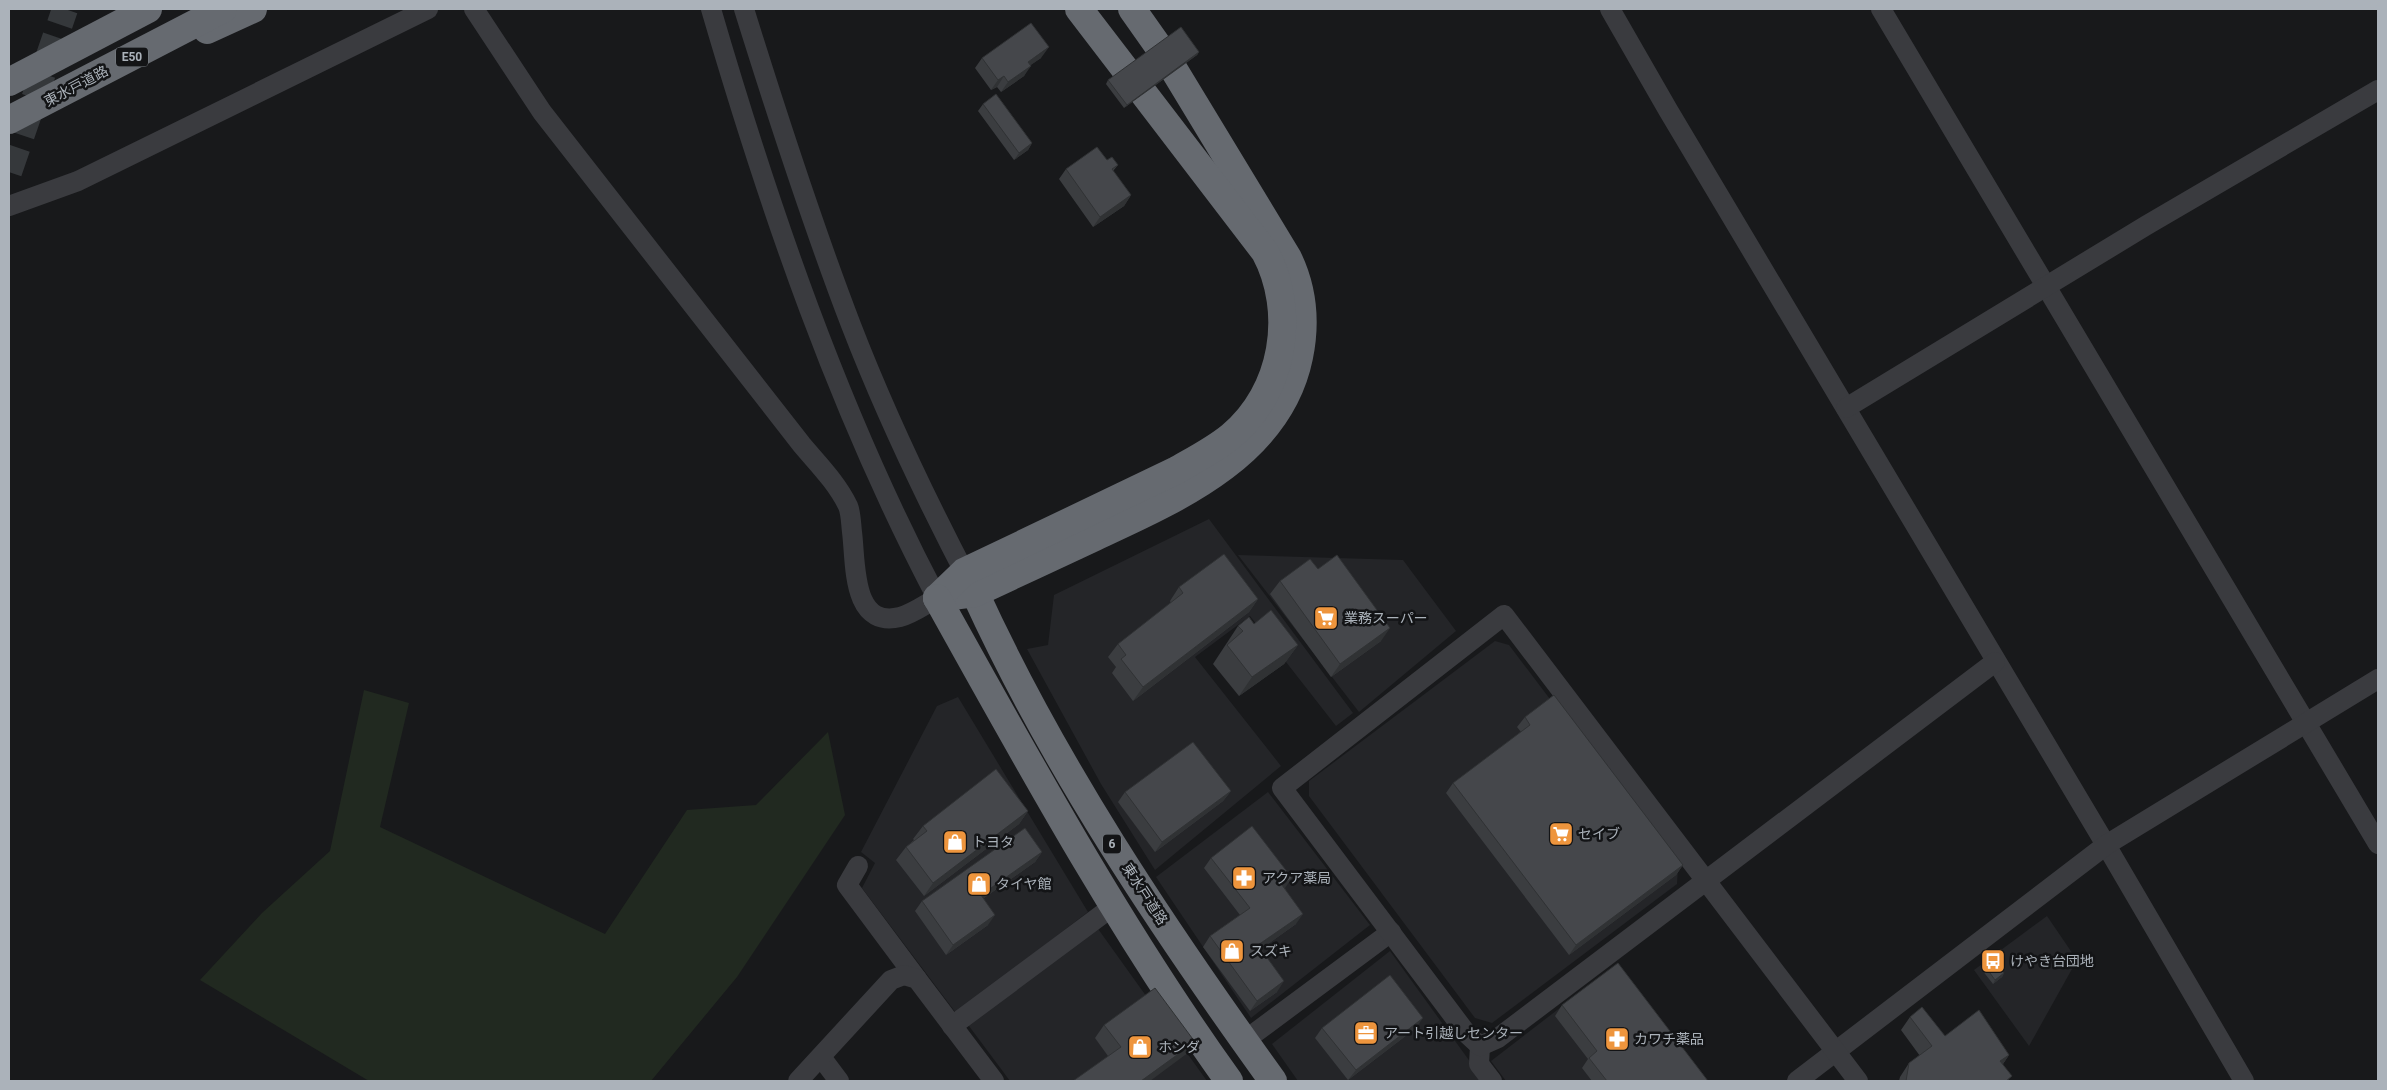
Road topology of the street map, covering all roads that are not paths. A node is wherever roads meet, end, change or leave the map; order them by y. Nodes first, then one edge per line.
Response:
1 (148, 9) edge
2 (223, 9) edge
3 (253, 9) edge
4 (428, 9) edge
5 (474, 9) edge
6 (711, 9) edge
7 (744, 9) edge
8 (1079, 9) edge
9 (1132, 9) edge
10 (1610, 9) edge
11 (1881, 9) edge
12 (9, 82) edge
13 (2378, 90) edge
14 (41, 104) junction
15 (9, 120) edge
16 (9, 206) edge
17 (2046, 288) junction
18 (1846, 408) junction
19 (969, 582) junction
20 (937, 598) junction
21 (1995, 662) junction
22 (2378, 679) edge
23 (2306, 722) junction
24 (2378, 844) edge
25 (2106, 845) junction
26 (858, 866) dead end
27 (1707, 881) junction
28 (1112, 907) junction
29 (1391, 932) junction
30 (917, 979) junction
31 (952, 1026) junction
32 (1244, 1041) junction
33 (1480, 1046) junction
34 (1836, 1052) junction
35 (820, 1058) junction
36 (798, 1081) edge
37 (839, 1081) edge
38 (994, 1081) edge
39 (1229, 1081) edge
40 (1273, 1081) edge
41 (1492, 1081) edge
42 (1797, 1081) edge
43 (1858, 1081) edge
44 (2244, 1081) edge

1 - 12 highway, E50
2 - 14 highway, 東水戸道路 / E50
3 - 14 highway
4 - 16 street
5 - 20 street
6 - 20 street
7 - 19 street
8 - 19 highway
9 - 19 highway
10 - 18 street
11 - 17 street
13 - 17 street
14 - 15 highway, 東水戸道路 / E50
17 - 18 street
17 - 23 street
18 - 21 street
19 - 20 highway
19 - 32 highway, 東水戸道路 / 6
20 - 28 highway, 6
21 - 25 street
21 - 27 street
22 - 23 street
23 - 24 street
23 - 25 street
25 - 34 street
25 - 44 street
26 - 30 street
27 - 29 street
27 - 33 street
27 - 34 street
28 - 31 street
28 - 39 highway, 6
29 - 32 street
29 - 33 street
30 - 31 street
30 - 35 street
31 - 38 street
32 - 40 highway, 東水戸道路 / 6
33 - 41 street
34 - 42 street
34 - 43 street
35 - 36 street
35 - 37 street

